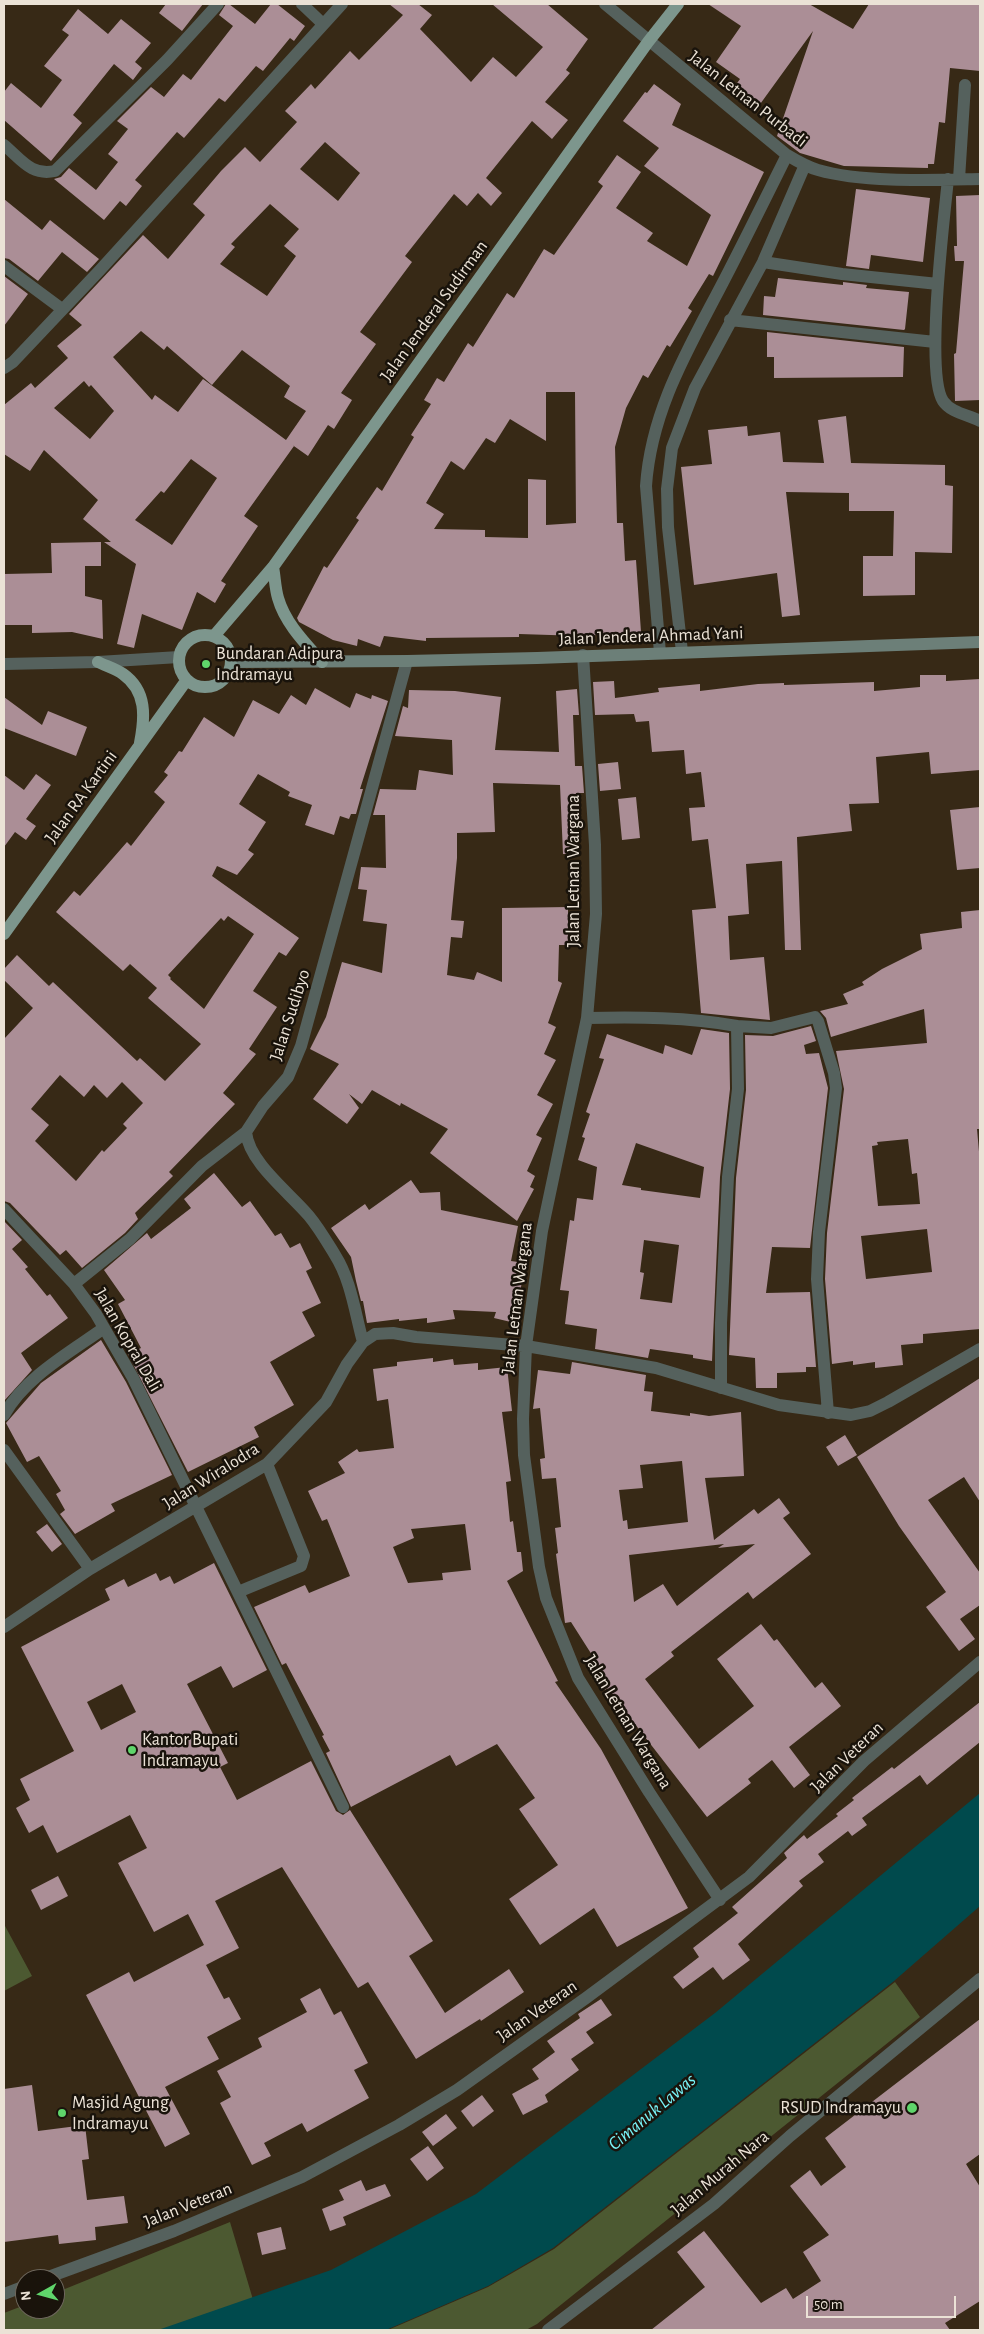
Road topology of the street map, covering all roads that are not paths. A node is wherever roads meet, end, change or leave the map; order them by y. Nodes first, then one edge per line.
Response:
1 (218, 4) edge
2 (302, 4) edge
3 (342, 4) edge
4 (605, 4) edge
5 (678, 4) edge
6 (323, 24) junction
7 (648, 42) junction
8 (965, 85) dead end
9 (4, 145) edge
10 (787, 155) junction
11 (805, 165) junction
12 (953, 179) junction
13 (980, 179) edge
14 (763, 262) junction
15 (4, 266) edge
16 (938, 284) junction
17 (62, 309) junction
18 (730, 320) junction
19 (935, 342) junction
20 (4, 368) edge
21 (980, 420) edge
22 (273, 567) junction
23 (214, 636) junction
24 (980, 642) edge
25 (682, 652) junction
26 (660, 653) junction
27 (583, 656) junction
28 (179, 657) junction
29 (407, 661) junction
30 (98, 662) junction
31 (232, 662) junction
32 (322, 662) junction
33 (4, 664) edge
34 (186, 681) junction
35 (138, 748) junction
36 (4, 934) edge
37 (587, 1018) junction
38 (737, 1026) junction
39 (246, 1132) junction
40 (4, 1209) edge
41 (74, 1284) junction
42 (104, 1328) junction
43 (363, 1342) junction
44 (526, 1346) junction
45 (980, 1349) edge
46 (721, 1388) junction
47 (828, 1413) junction
48 (4, 1415) edge
49 (4, 1450) edge
50 (267, 1464) junction
51 (196, 1507) junction
52 (90, 1569) junction
53 (238, 1592) junction
54 (4, 1627) edge
55 (980, 1662) edge
56 (344, 1807) dead end
57 (720, 1900) junction
58 (980, 1979) edge
59 (65, 2271) edge
60 (548, 2330) edge

1 - 9 street
2 - 6 street
3 - 6 street
4 - 7 street, Jalan Letnan Purbadi
5 - 7 main road, Jalan Jenderal Sudirman
6 - 17 street
7 - 10 street, Jalan Letnan Purbadi
7 - 22 main road, Jalan Jenderal Sudirman
8 - 12 street
10 - 11 street, Jalan Letnan Purbadi
10 - 26 street
11 - 12 street, Jalan Letnan Purbadi
11 - 14 street
12 - 13 street, Jalan Letnan Purbadi
12 - 16 street
14 - 16 street
14 - 18 street
15 - 17 street
16 - 19 street
17 - 20 street
18 - 19 street
18 - 25 street
19 - 21 street
22 - 23 main road, Jalan Jenderal Sudirman
22 - 32 main road
23 - 28 main road
23 - 31 main road
24 - 25 main road, Jalan Jenderal Ahmad Yani
25 - 26 main road, Jalan Jenderal Ahmad Yani
26 - 27 main road, Jalan Jenderal Ahmad Yani
27 - 29 main road, Jalan Jenderal Ahmad Yani
27 - 37 street, Jalan Letnan Wargana
28 - 30 street
28 - 34 main road
29 - 32 main road, Jalan Jenderal Ahmad Yani
29 - 39 street, Jalan Sudibyo
30 - 33 street
30 - 35 main road
31 - 32 main road, Jalan Jenderal Ahmad Yani
31 - 34 main road
34 - 35 main road, Jalan RA Kartini
35 - 36 main road, Jalan RA Kartini
37 - 38 street
37 - 44 street, Jalan Letnan Wargana
38 - 46 street
38 - 47 street
39 - 41 street, Jalan Sudibyo
39 - 43 street
40 - 41 street, Jalan Kopral Dali
41 - 42 street, Jalan Kopral Dali
42 - 48 street
42 - 51 street, Jalan Kopral Dali
43 - 44 street
43 - 50 street, Jalan Wiralodra
44 - 46 street
44 - 57 street, Jalan Letnan Wargana
45 - 47 street
46 - 47 street
49 - 52 street
50 - 51 street, Jalan Wiralodra
50 - 53 street
51 - 52 street, Jalan Wiralodra
51 - 53 street, Jalan Kopral Dali
52 - 54 street, Jalan Wiralodra
53 - 56 street, Jalan Kopral Dali
55 - 57 street, Jalan Veteran
57 - 59 street, Jalan Veteran
58 - 60 street, Jalan Murah Nara

